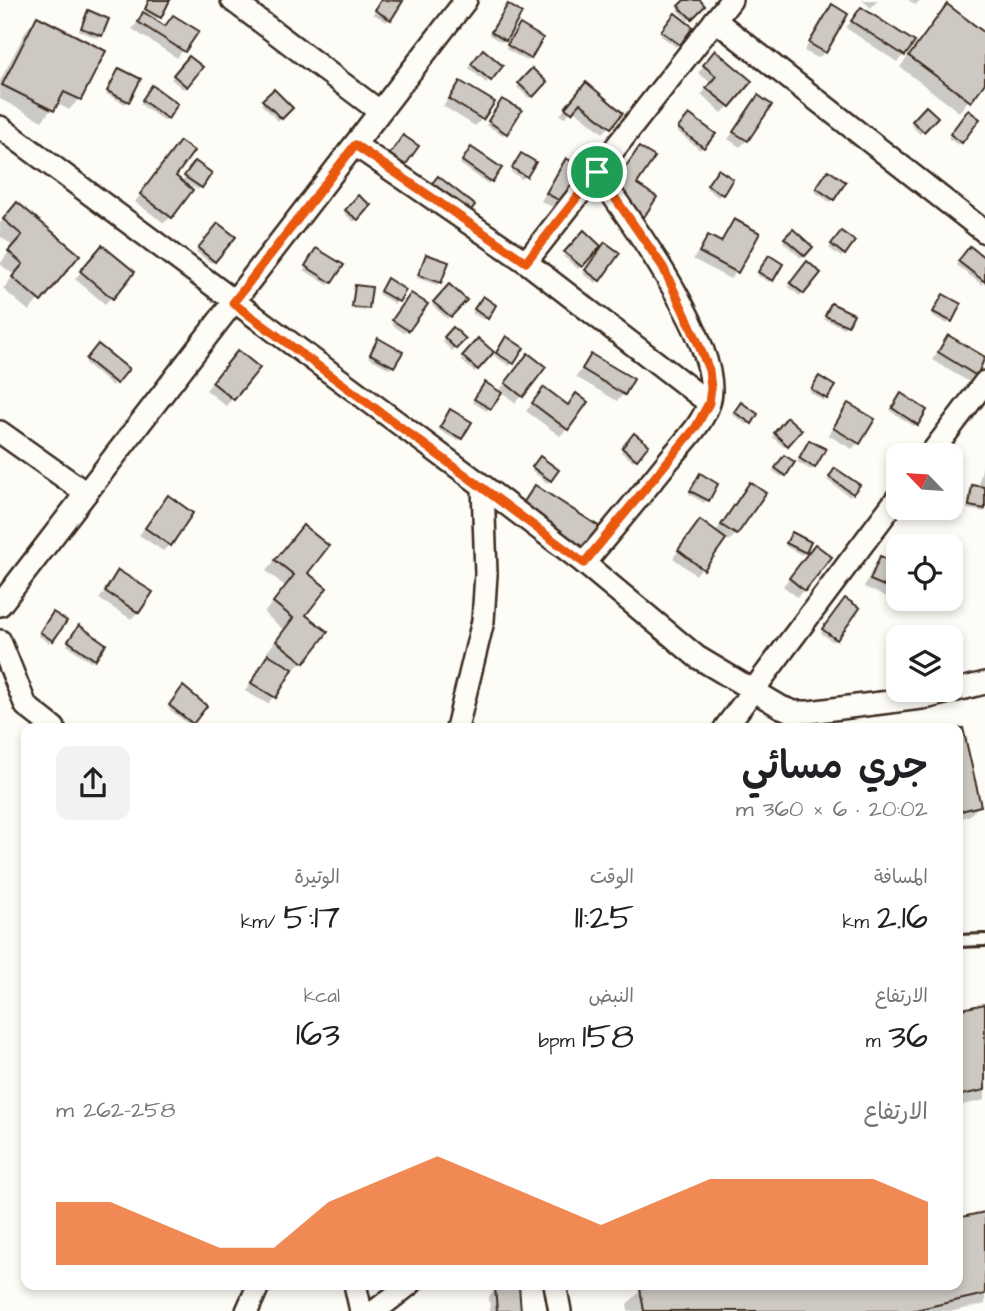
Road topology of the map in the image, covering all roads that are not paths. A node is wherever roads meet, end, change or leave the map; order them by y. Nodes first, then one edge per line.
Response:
1 (232, 0) edge
2 (466, 0) edge
3 (731, 0) edge
4 (715, 20) junction
5 (379, 111) junction
6 (0, 127) edge
7 (355, 145) junction
8 (597, 172) junction
9 (985, 232) edge
10 (526, 262) junction
11 (233, 303) junction
12 (985, 382) edge
13 (709, 403) junction
14 (0, 432) edge
15 (939, 443) edge
16 (483, 486) junction
17 (86, 493) junction
18 (886, 513) edge
19 (584, 563) junction
20 (0, 605) edge
21 (0, 641) edge
22 (985, 683) edge
23 (751, 690) junction
24 (48, 723) edge
25 (458, 723) edge
26 (728, 723) edge
27 (985, 940) edge
28 (963, 941) edge
29 (256, 1290) edge
30 (356, 1290) edge
31 (402, 1290) edge
32 (556, 1290) edge
33 (247, 1311) edge
34 (361, 1311) edge
35 (375, 1311) edge
36 (560, 1311) edge

1 - 5 street
2 - 5 street
3 - 4 street
4 - 8 street
4 - 9 street
5 - 7 street
6 - 11 street
7 - 10 street
7 - 11 street
8 - 10 street
8 - 13 street
10 - 13 street
11 - 16 street
11 - 17 street
12 - 15 street
13 - 19 street
14 - 17 street
16 - 19 street
16 - 25 street
17 - 20 street
18 - 23 street
19 - 23 street
21 - 24 street
22 - 23 street
23 - 26 street
27 - 28 lane
29 - 33 street
30 - 34 street
31 - 35 street
32 - 36 street

